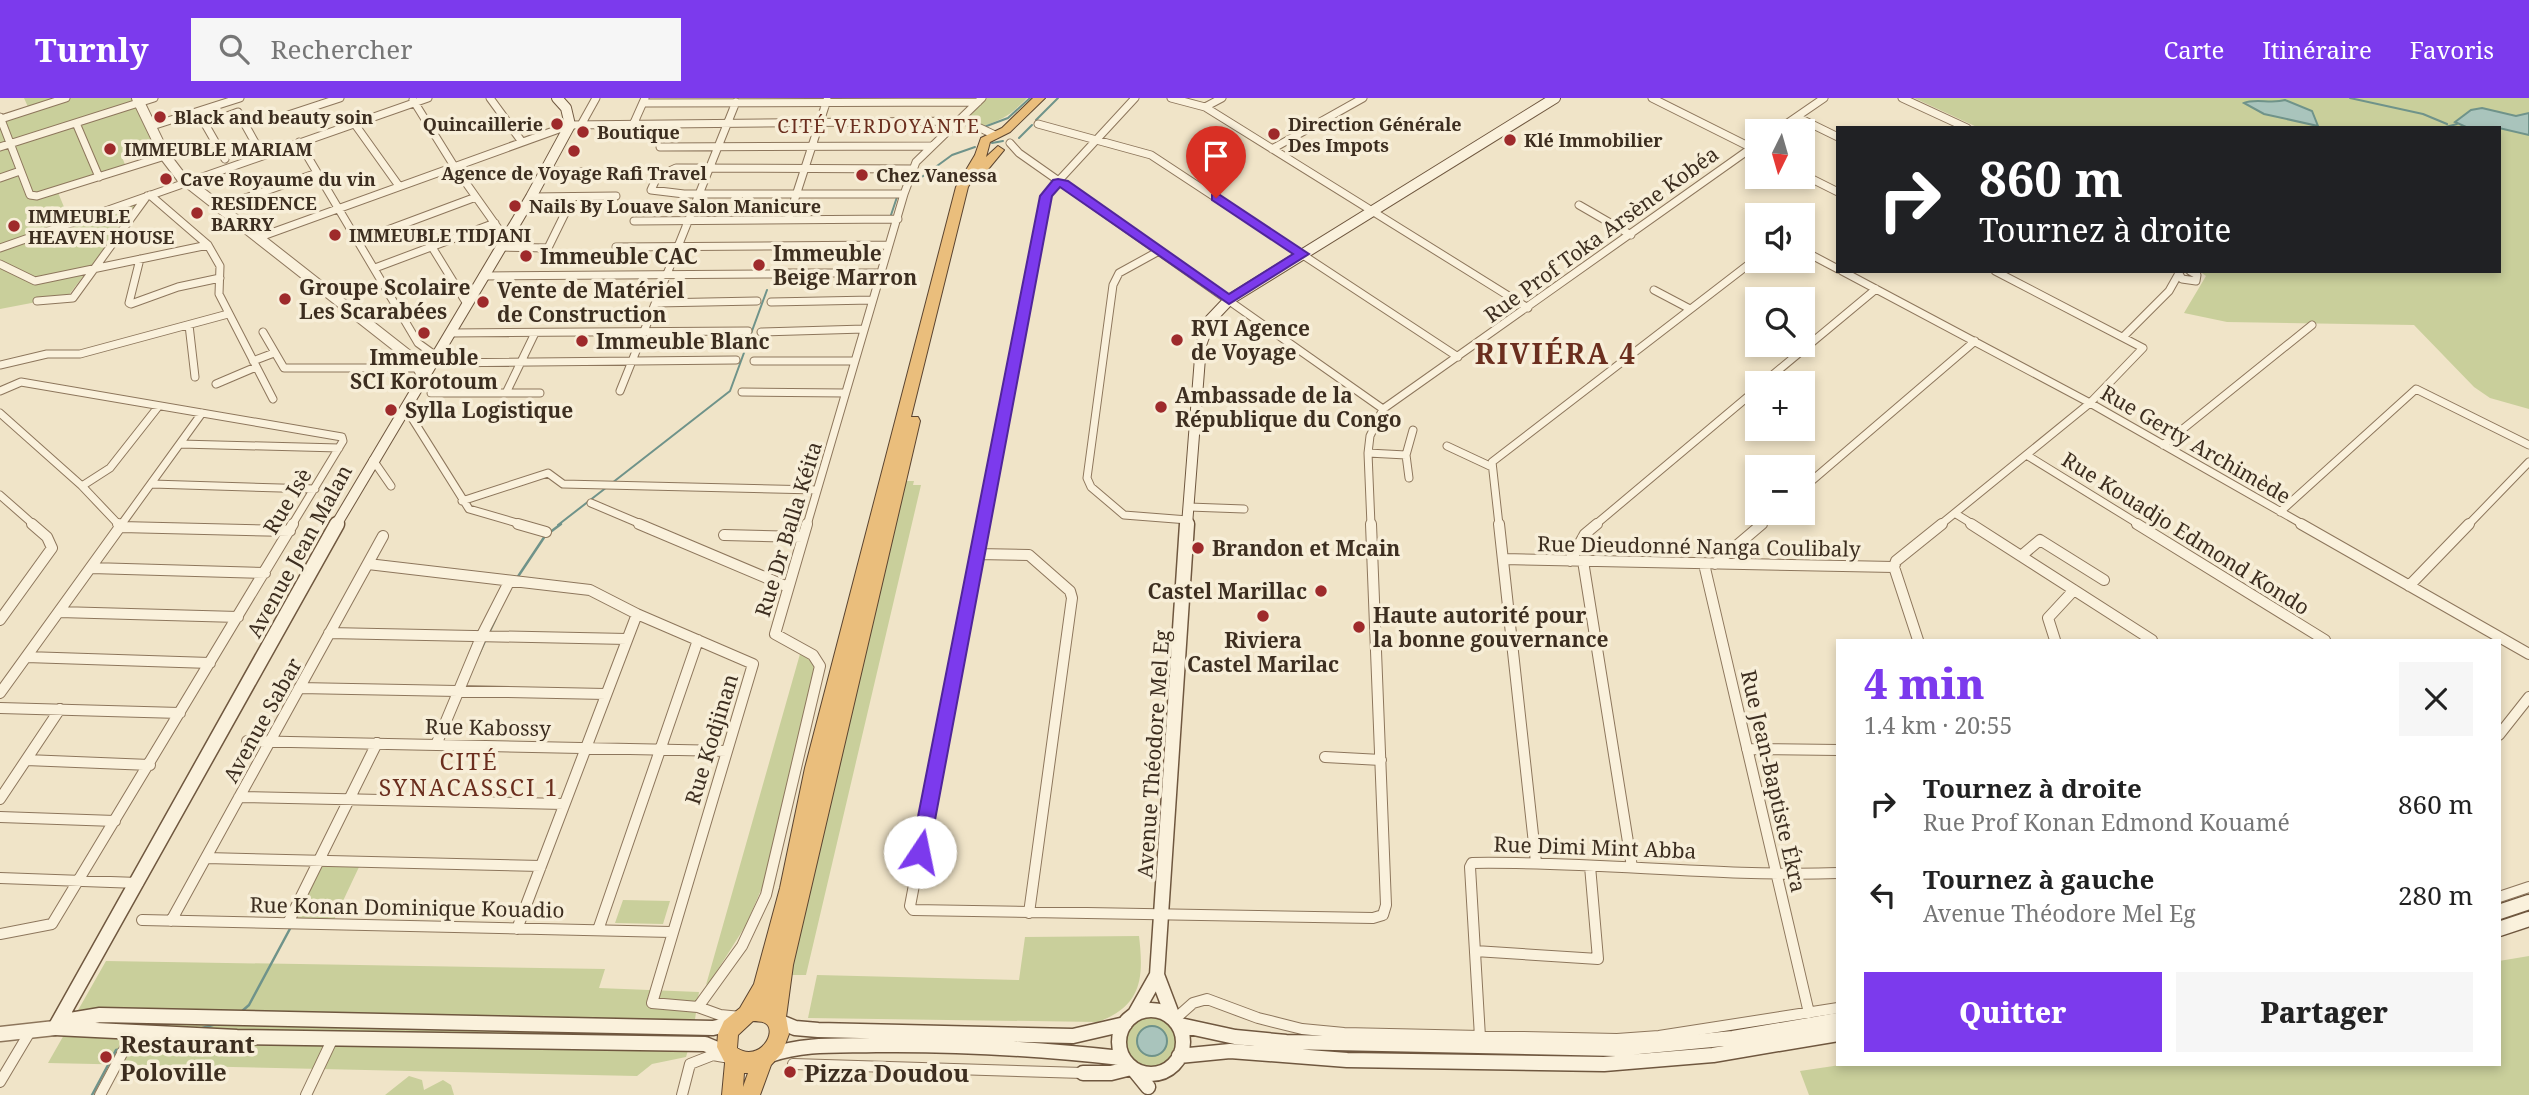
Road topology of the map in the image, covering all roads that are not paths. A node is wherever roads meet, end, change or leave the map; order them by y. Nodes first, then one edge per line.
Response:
1 (66, 98) edge
2 (154, 98) edge
3 (240, 98) edge
4 (340, 98) edge
5 (428, 98) edge
6 (491, 98) edge
7 (557, 98) edge
8 (596, 98) edge
9 (1039, 98) edge
10 (1048, 98) edge
11 (1135, 98) edge
12 (1171, 98) edge
13 (1222, 98) edge
14 (1363, 98) edge
15 (1555, 98) edge
16 (1652, 98) edge
17 (1824, 98) edge
18 (1902, 98) edge
19 (138, 100) edge
20 (413, 100) edge
21 (644, 100) edge
22 (681, 100) edge
23 (757, 100) edge
24 (827, 100) edge
25 (980, 100) edge
26 (736, 102) junction
27 (1205, 107) junction
28 (1797, 117) junction
29 (0, 118) edge
30 (279, 118) dead end
31 (1794, 119) edge
32 (958, 122) junction
33 (76, 123) junction
34 (354, 123) junction
35 (819, 124) junction
36 (1038, 124) dead end
37 (576, 125) junction
38 (633, 125) junction
39 (727, 125) junction
40 (152, 126) junction
41 (1963, 126) edge
42 (1836, 135) edge
43 (1096, 139) junction
44 (299, 142) junction
45 (522, 142) junction
46 (998, 142) junction
47 (1745, 143) edge
48 (10, 144) junction
49 (812, 146) junction
50 (931, 146) junction
51 (0, 147) edge
52 (660, 147) dead end
53 (718, 148) junction
54 (1272, 149) junction
55 (262, 155) junction
56 (1745, 155) edge
57 (165, 156) junction
58 (225, 159) dead end
59 (454, 166) junction
60 (913, 169) junction
61 (710, 170) junction
62 (805, 170) junction
63 (545, 171) junction
64 (20, 172) junction
65 (587, 172) dead end
66 (317, 173) junction
67 (99, 177) junction
68 (0, 178) edge
69 (1815, 180) edge
70 (188, 181) junction
71 (1060, 182) junction
72 (400, 186) junction
73 (907, 190) junction
74 (1836, 191) edge
75 (700, 194) junction
76 (797, 194) junction
77 (149, 196) junction
78 (477, 197) junction
79 (531, 197) junction
80 (573, 197) junction
81 (616, 197) dead end
82 (1578, 205) dead end
83 (220, 207) junction
84 (338, 209) junction
85 (1373, 211) junction
86 (898, 219) junction
87 (690, 220) junction
88 (788, 220) junction
89 (634, 221) dead end
90 (495, 223) junction
91 (1631, 235) junction
92 (260, 237) junction
93 (358, 241) junction
94 (503, 243) junction
95 (208, 245) junction
96 (889, 245) junction
97 (432, 247) junction
98 (616, 247) dead end
99 (679, 247) junction
100 (0, 248) edge
101 (1159, 251) junction
102 (1302, 254) junction
103 (1815, 257) edge
104 (140, 259) junction
105 (0, 264) edge
106 (1745, 267) edge
107 (375, 268) junction
108 (1836, 268) edge
109 (93, 269) junction
110 (880, 273) junction
111 (1846, 273) edge
112 (1999, 273) edge
113 (2178, 273) edge
114 (2179, 273) edge
115 (2192, 273) edge
116 (668, 274) junction
117 (775, 274) joint
118 (483, 276) junction
119 (220, 278) junction
120 (2189, 282) junction
121 (1876, 289) junction
122 (1654, 290) dead end
123 (2169, 291) junction
124 (872, 300) junction
125 (1229, 300) junction
126 (37, 301) dead end
127 (758, 301) dead end
128 (771, 302) dead end
129 (656, 303) junction
130 (467, 304) junction
131 (1528, 308) junction
132 (1690, 309) junction
133 (228, 314) junction
134 (189, 325) junction
135 (2312, 325) dead end
136 (864, 329) junction
137 (645, 331) junction
138 (748, 331) dead end
139 (263, 332) dead end
140 (535, 332) junction
141 (761, 332) dead end
142 (450, 333) junction
143 (2124, 336) junction
144 (1975, 341) junction
145 (274, 353) junction
146 (1458, 358) junction
147 (434, 359) junction
148 (736, 360) dead end
149 (754, 361) dead end
150 (854, 361) junction
151 (520, 362) junction
152 (632, 362) junction
153 (255, 364) junction
154 (0, 365) edge
155 (1777, 371) edge
156 (422, 373) junction
157 (195, 377) dead end
158 (216, 384) dead end
159 (0, 391) edge
160 (620, 391) dead end
161 (742, 392) dead end
162 (431, 393) dead end
163 (506, 393) junction
164 (540, 393) dead end
165 (845, 393) junction
166 (273, 399) dead end
167 (1745, 399) edge
168 (2090, 403) junction
169 (158, 407) junction
170 (405, 407) junction
171 (1383, 409) junction
172 (0, 413) edge
173 (202, 414) junction
174 (1413, 430) dead end
175 (180, 444) junction
176 (2163, 445) junction
177 (2529, 445) edge
178 (1447, 446) dead end
179 (339, 448) junction
180 (1368, 453) junction
181 (1406, 454) junction
182 (2028, 456) junction
183 (373, 460) junction
184 (2529, 462) edge
185 (1492, 467) junction
186 (1409, 478) dead end
187 (1815, 478) edge
188 (152, 484) junction
189 (82, 486) junction
190 (391, 486) dead end
191 (315, 489) junction
192 (817, 490) junction
193 (0, 495) edge
194 (462, 501) junction
195 (592, 503) dead end
196 (1244, 509) dead end
197 (2280, 512) junction
198 (1189, 514) junction
199 (1956, 514) junction
200 (1759, 525) edge
201 (121, 527) junction
202 (290, 531) junction
203 (546, 532) dead end
204 (724, 535) dead end
205 (383, 536) dead end
206 (803, 537) junction
207 (976, 554) junction
208 (2021, 556) junction
209 (1503, 559) junction
210 (1570, 561) junction
211 (1583, 561) junction
212 (368, 564) junction
213 (1709, 564) junction
214 (1894, 567) junction
215 (91, 568) junction
216 (265, 573) junction
217 (2104, 580) dead end
218 (509, 582) junction
219 (2409, 586) junction
220 (788, 587) junction
221 (2074, 590) junction
222 (59, 612) junction
223 (637, 614) junction
224 (238, 617) junction
225 (0, 620) edge
226 (329, 633) junction
227 (482, 635) junction
228 (627, 639) junction
229 (1918, 639) edge
230 (2055, 639) edge
231 (2150, 639) edge
232 (2323, 639) edge
233 (698, 640) junction
234 (2529, 654) edge
235 (26, 657) junction
236 (210, 663) junction
237 (299, 688) junction
238 (459, 691) junction
239 (0, 693) edge
240 (606, 694) junction
241 (2529, 697) edge
242 (0, 708) edge
243 (60, 709) junction
244 (180, 713) junction
245 (2501, 732) edge
246 (247, 741) dead end
247 (270, 741) junction
248 (377, 743) junction
249 (436, 745) junction
250 (586, 748) junction
251 (660, 749) junction
252 (1747, 749) junction
253 (1836, 750) edge
254 (727, 751) junction
255 (1325, 757) dead end
256 (26, 760) junction
257 (1381, 760) junction
258 (150, 765) junction
259 (239, 797) junction
260 (0, 799) edge
261 (348, 799) junction
262 (564, 804) junction
263 (0, 817) edge
264 (115, 821) junction
265 (206, 858) junction
266 (319, 861) junction
267 (1536, 862) junction
268 (541, 866) junction
269 (1590, 866) junction
270 (1632, 867) junction
271 (1836, 873) edge
272 (1775, 875) junction
273 (0, 878) edge
274 (78, 881) junction
275 (138, 883) junction
276 (2529, 887) edge
277 (2501, 893) edge
278 (2529, 902) edge
279 (2501, 911) edge
280 (1029, 913) junction
281 (1161, 915) junction
282 (2529, 919) edge
283 (142, 920) dead end
284 (171, 921) junction
285 (288, 923) junction
286 (2501, 928) edge
287 (517, 929) junction
288 (598, 930) junction
289 (671, 932) junction
290 (0, 934) edge
291 (1475, 951) junction
292 (1157, 975) junction
293 (698, 1007) junction
294 (1836, 1009) edge
295 (1809, 1010) junction
296 (741, 1018) junction
297 (1130, 1019) junction
298 (777, 1020) junction
299 (1176, 1020) junction
300 (1836, 1020) edge
301 (55, 1028) junction
302 (31, 1030) junction
303 (1480, 1032) junction
304 (133, 1033) junction
305 (0, 1034) edge
306 (1836, 1034) edge
307 (333, 1038) junction
308 (1098, 1055) junction
309 (1180, 1056) junction
310 (732, 1058) junction
311 (765, 1058) junction
312 (793, 1064) dead end
313 (1129, 1065) junction
314 (1161, 1072) junction
315 (1083, 1073) junction
316 (0, 1082) edge
317 (1148, 1091) edge
318 (100, 1095) edge
319 (306, 1095) edge
320 (682, 1095) edge
321 (732, 1095) edge
322 (750, 1095) edge

1 - 29 street
2 - 19 street
3 - 40 street
4 - 30 street
5 - 20 street
6 - 45 street
7 - 37 main road
8 - 37 street
9 - 46 highway
10 - 46 highway
11 - 43 street
12 - 27 street
13 - 27 street
14 - 54 street
15 - 85 main road, Avenue Théodore Mel Eg
16 - 47 street
17 - 28 street
18 - 41 street
19 - 33 street
19 - 40 main road
20 - 34 street
20 - 59 street
21 - 22 street
21 - 38 street
22 - 26 street
23 - 24 street
23 - 26 street
24 - 25 street
24 - 35 street
25 - 32 street, Rue Dr Balla Kéita
26 - 39 street
27 - 54 street
28 - 31 street
28 - 42 street
29 - 48 street
32 - 35 street
32 - 46 street
32 - 50 street, Rue Dr Balla Kéita
33 - 48 street
33 - 67 street
34 - 44 street
34 - 72 street
35 - 39 street
35 - 49 street
36 - 43 street
37 - 38 street
37 - 45 street
37 - 63 main road, Avenue Jean Malan
38 - 39 street
39 - 53 street
40 - 57 main road
43 - 71 street
43 - 102 street
44 - 55 street
44 - 66 street
45 - 59 street
46 - 71 street
46 - 296 highway
46 - 298 highway
48 - 51 street
48 - 64 street
49 - 50 street
49 - 53 street
49 - 62 street
50 - 60 street, Rue Dr Balla Kéita
52 - 53 street
53 - 61 street
54 - 85 street
55 - 58 street
55 - 70 street
56 - 91 street, Rue Prof Toka Arsène Kobéa
57 - 67 street
57 - 70 main road
59 - 72 street
59 - 78 street
60 - 62 street
60 - 73 street, Rue Dr Balla Kéita
61 - 62 street
61 - 75 street
61 - 75 street
62 - 76 street
63 - 65 street
63 - 79 main road, Avenue Jean Malan
64 - 67 street
64 - 68 street
66 - 83 street
66 - 84 street
69 - 74 street
70 - 77 street
70 - 83 main road
71 - 101 street
71 - 207 street
72 - 84 street
73 - 76 street
73 - 86 street, Rue Dr Balla Kéita
75 - 76 street
75 - 87 street
76 - 88 street
77 - 95 street
77 - 100 street
77 - 109 street
78 - 90 street
78 - 93 street
79 - 80 street
79 - 94 main road, Avenue Jean Malan
80 - 81 street
80 - 94 street
82 - 91 street
83 - 92 main road
84 - 92 street
84 - 93 street
85 - 102 main road, Avenue Théodore Mel Eg
85 - 131 street
86 - 88 street
86 - 96 street, Rue Dr Balla Kéita
87 - 88 street
87 - 89 street
87 - 99 street
90 - 94 street
90 - 97 street
91 - 131 street, Rue Prof Toka Arsène Kobéa
92 - 156 main road
93 - 107 street
94 - 118 main road, Avenue Jean Malan
95 - 104 street
95 - 119 street
96 - 99 street
96 - 110 street, Rue Dr Balla Kéita
97 - 107 street
97 - 130 street
98 - 99 street
99 - 116 street
101 - 125 street
101 - 198 street
102 - 125 main road, Avenue Théodore Mel Eg
102 - 146 street
103 - 108 street
104 - 109 street
104 - 119 street
105 - 109 street
106 - 132 street
107 - 147 street
109 - 126 street
110 - 117 street
110 - 124 street, Rue Dr Balla Kéita
111 - 121 street, Rue Gerty Archimède
112 - 143 street
113 - 123 street
114 - 120 street
115 - 120 street
116 - 117 street
116 - 118 street
116 - 129 street
118 - 130 main road, Avenue Jean Malan
119 - 133 street
120 - 123 street
121 - 144 street, Rue Gerty Archimède
121 - 155 street
122 - 132 street
123 - 143 street
124 - 128 street
124 - 136 street, Rue Dr Balla Kéita
125 - 171 street
125 - 198 main road, Avenue Théodore Mel Eg
127 - 129 street
129 - 137 street
130 - 142 main road, Avenue Jean Malan
131 - 146 street, Rue Prof Toka Arsène Kobéa
132 - 185 street
133 - 134 street
133 - 153 street
134 - 154 street
134 - 157 street
135 - 176 street
136 - 141 street
136 - 150 street, Rue Dr Balla Kéita
137 - 138 street
137 - 140 street
137 - 152 street
139 - 145 street
140 - 142 street
140 - 151 street
142 - 147 main road, Avenue Jean Malan
143 - 168 street
144 - 168 street, Rue Gerty Archimède
144 - 187 street
145 - 153 street
145 - 156 street
146 - 171 street, Rue Prof Toka Arsène Kobéa
147 - 151 street
147 - 156 main road, Avenue Jean Malan
148 - 152 street
149 - 150 street
150 - 165 street, Rue Dr Balla Kéita
151 - 152 street
151 - 163 street
152 - 160 street
153 - 158 street
153 - 166 street
156 - 170 main road, Avenue Jean Malan
159 - 169 street
161 - 165 street
162 - 163 street
163 - 164 street
165 - 192 street, Rue Dr Balla Kéita
167 - 210 street
168 - 176 street, Rue Gerty Archimède
168 - 182 street
169 - 173 street
169 - 189 street
170 - 183 main road, Avenue Jean Malan
170 - 194 street
171 - 180 street
172 - 189 street
173 - 175 street
173 - 179 street
174 - 181 street
175 - 179 street
175 - 188 street
176 - 197 street, Rue Gerty Archimède
177 - 197 street
178 - 185 street
179 - 191 street, Rue Isè
180 - 181 street
180 - 257 street
181 - 186 street
182 - 199 street
182 - 232 street, Rue Kouadjo Edmond Kondo
183 - 190 street
183 - 275 main road, Avenue Jean Malan
184 - 219 street
185 - 209 street
188 - 191 street
188 - 201 street
189 - 201 street
191 - 202 street, Rue Isè
192 - 194 street
192 - 206 street, Rue Dr Balla Kéita
193 - 225 street
194 - 203 street
195 - 220 street
196 - 198 street
197 - 219 street, Rue Gerty Archimède
198 - 281 main road, Avenue Théodore Mel Eg
199 - 208 street
199 - 214 street
200 - 213 street
201 - 202 street
201 - 215 street
202 - 216 street, Rue Isè
204 - 206 street
205 - 212 street, Avenue Sabar
206 - 220 street, Rue Dr Balla Kéita
207 - 280 street
207 - 280 street
208 - 217 street
208 - 221 street
209 - 210 street, Rue Dieudonné Nanga Coulibaly
209 - 267 street
210 - 211 street, Rue Dieudonné Nanga Coulibaly
211 - 213 street, Rue Dieudonné Nanga Coulibaly
211 - 270 street
212 - 218 street, Rue Kodjinan
212 - 226 street, Avenue Sabar
213 - 214 street, Rue Dieudonné Nanga Coulibaly
213 - 252 street, Rue Jean-Baptiste Ékra
214 - 229 street
215 - 216 street
215 - 222 street
216 - 224 street, Rue Isè
218 - 223 street, Rue Kodjinan
218 - 227 street
219 - 234 street, Rue Gerty Archimède
220 - 293 street, Rue Dr Balla Kéita
221 - 230 street
221 - 231 street
222 - 224 street
222 - 235 street
223 - 228 street
223 - 233 street, Rue Kodjinan
224 - 236 street, Rue Isè
226 - 227 street
226 - 237 street, Avenue Sabar
227 - 228 street
227 - 238 street
228 - 240 street
233 - 251 street
233 - 254 street, Rue Kodjinan
235 - 236 street
235 - 239 street
236 - 244 street, Rue Isè
237 - 238 street
237 - 247 street, Avenue Sabar
238 - 240 street
238 - 249 street
240 - 250 street
241 - 245 street
242 - 243 street
243 - 244 street
243 - 256 street
244 - 258 street, Rue Isè
246 - 247 street, Rue Kabossy
247 - 248 street, Rue Kabossy
247 - 259 street, Avenue Sabar
248 - 249 street, Rue Kabossy
248 - 261 street
249 - 250 street, Rue Kabossy
250 - 251 street, Rue Kabossy
250 - 262 street
251 - 254 street, Rue Kabossy
251 - 288 street
252 - 253 street
252 - 272 street, Rue Jean-Baptiste Ékra
254 - 289 street, Rue Kodjinan
255 - 257 street
256 - 258 street
256 - 260 street
257 - 281 street
258 - 264 street, Rue Isè
259 - 261 street
259 - 265 street, Avenue Sabar
261 - 262 street
261 - 266 street
262 - 268 street
263 - 264 street
264 - 274 street, Rue Isè
265 - 266 street
265 - 284 street, Avenue Sabar
266 - 268 street
266 - 285 street
267 - 269 street, Rue Dimi Mint Abba
267 - 291 street, Rue Dimi Mint Abba
268 - 287 street
269 - 270 street, Rue Dimi Mint Abba
269 - 291 street
270 - 272 street, Rue Dimi Mint Abba
271 - 272 street, Rue Dimi Mint Abba
272 - 295 street, Rue Jean-Baptiste Ékra
273 - 274 street
274 - 275 street
274 - 290 street, Rue Isè
275 - 301 main road, Avenue Jean Malan
276 - 277 street
278 - 279 main road
280 - 281 street
281 - 292 main road, Avenue Théodore Mel Eg
282 - 286 main road
283 - 284 street, Rue Konan Dominique Kouadio
284 - 285 street, Rue Konan Dominique Kouadio
285 - 287 street, Rue Konan Dominique Kouadio
287 - 288 street, Rue Konan Dominique Kouadio
288 - 289 street, Rue Konan Dominique Kouadio
289 - 293 street, Rue Kodjinan
291 - 303 street, Rue Dimi Mint Abba
292 - 297 main road
292 - 299 main road
293 - 296 street, Rue Kodjinan
294 - 295 street
295 - 303 street
296 - 298 highway
296 - 301 main road
296 - 310 highway
297 - 298 main road
297 - 299 main road
297 - 313 main road
298 - 311 highway
299 - 300 main road
299 - 303 street
299 - 309 main road
301 - 302 main road
301 - 304 main road
302 - 305 main road
302 - 316 street
304 - 307 main road
304 - 318 street
306 - 309 main road
307 - 310 main road
307 - 319 street
308 - 311 main road
308 - 313 main road
308 - 315 main road
309 - 314 main road
310 - 311 highway
310 - 320 street
310 - 321 highway
311 - 322 highway
312 - 315 street
313 - 314 main road
313 - 315 main road
313 - 317 main road
314 - 317 main road

